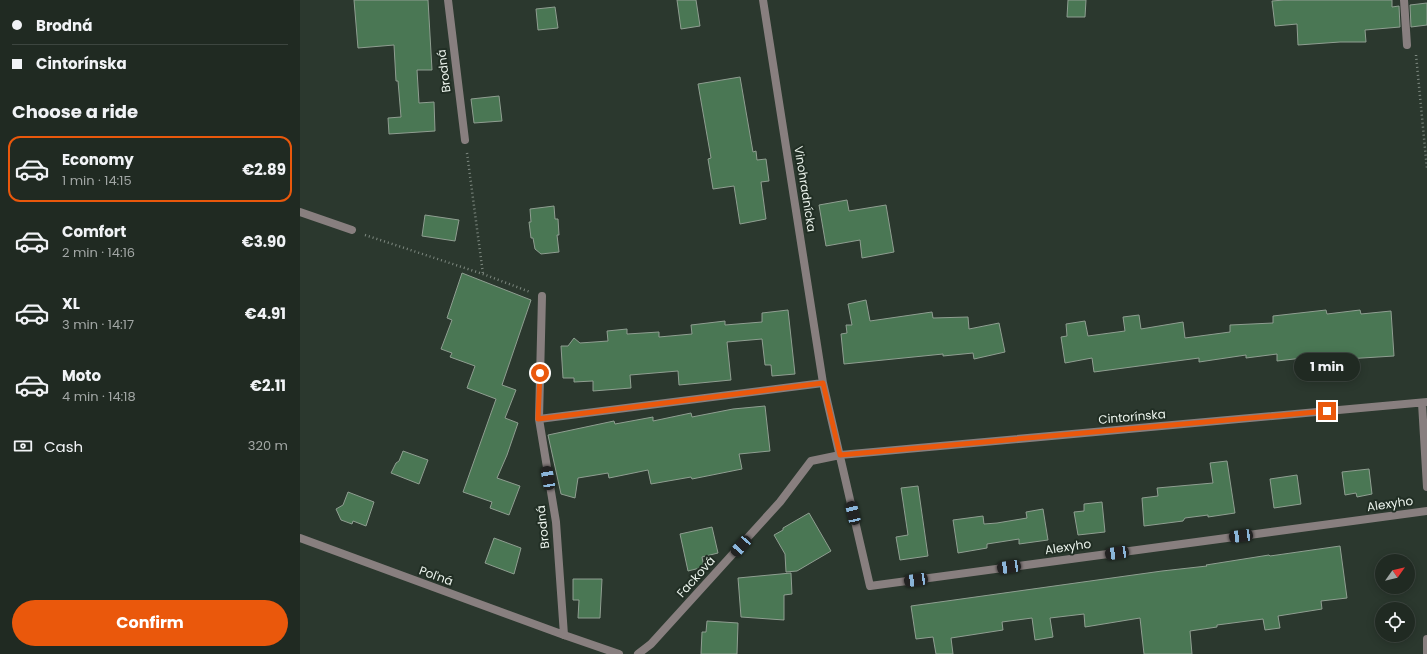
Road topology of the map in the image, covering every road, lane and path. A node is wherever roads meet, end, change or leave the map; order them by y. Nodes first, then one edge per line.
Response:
1 (448, 0) edge
2 (763, 0) edge
3 (1404, 0) edge
4 (1407, 45) dead end
5 (1416, 54) dead end
6 (465, 140) joint
7 (1427, 170) edge
8 (300, 212) edge
9 (352, 230) joint
10 (483, 274) junction
11 (542, 296) joint
12 (823, 383) junction
13 (1424, 402) edge
14 (538, 419) junction
15 (840, 455) junction
16 (1427, 487) edge
17 (1427, 511) edge
18 (300, 538) edge
19 (564, 635) junction
20 (1427, 639) edge
21 (619, 654) edge
22 (638, 654) edge
23 (1427, 654) edge

1 - 6 street, Brodná
2 - 12 street, Vinohradnícka
3 - 4 street
5 - 7 path
6 - 10 path
8 - 9 street
9 - 10 path
10 - 11 path
11 - 14 street, Brodná
12 - 14 street
12 - 15 street, Vinohradnícka
13 - 15 street, Cintorínska
13 - 16 street
14 - 19 street, Brodná
15 - 17 street, Alexyho
15 - 22 street, Facková
18 - 19 street, Poľná
19 - 21 street, Poľná
20 - 23 street

